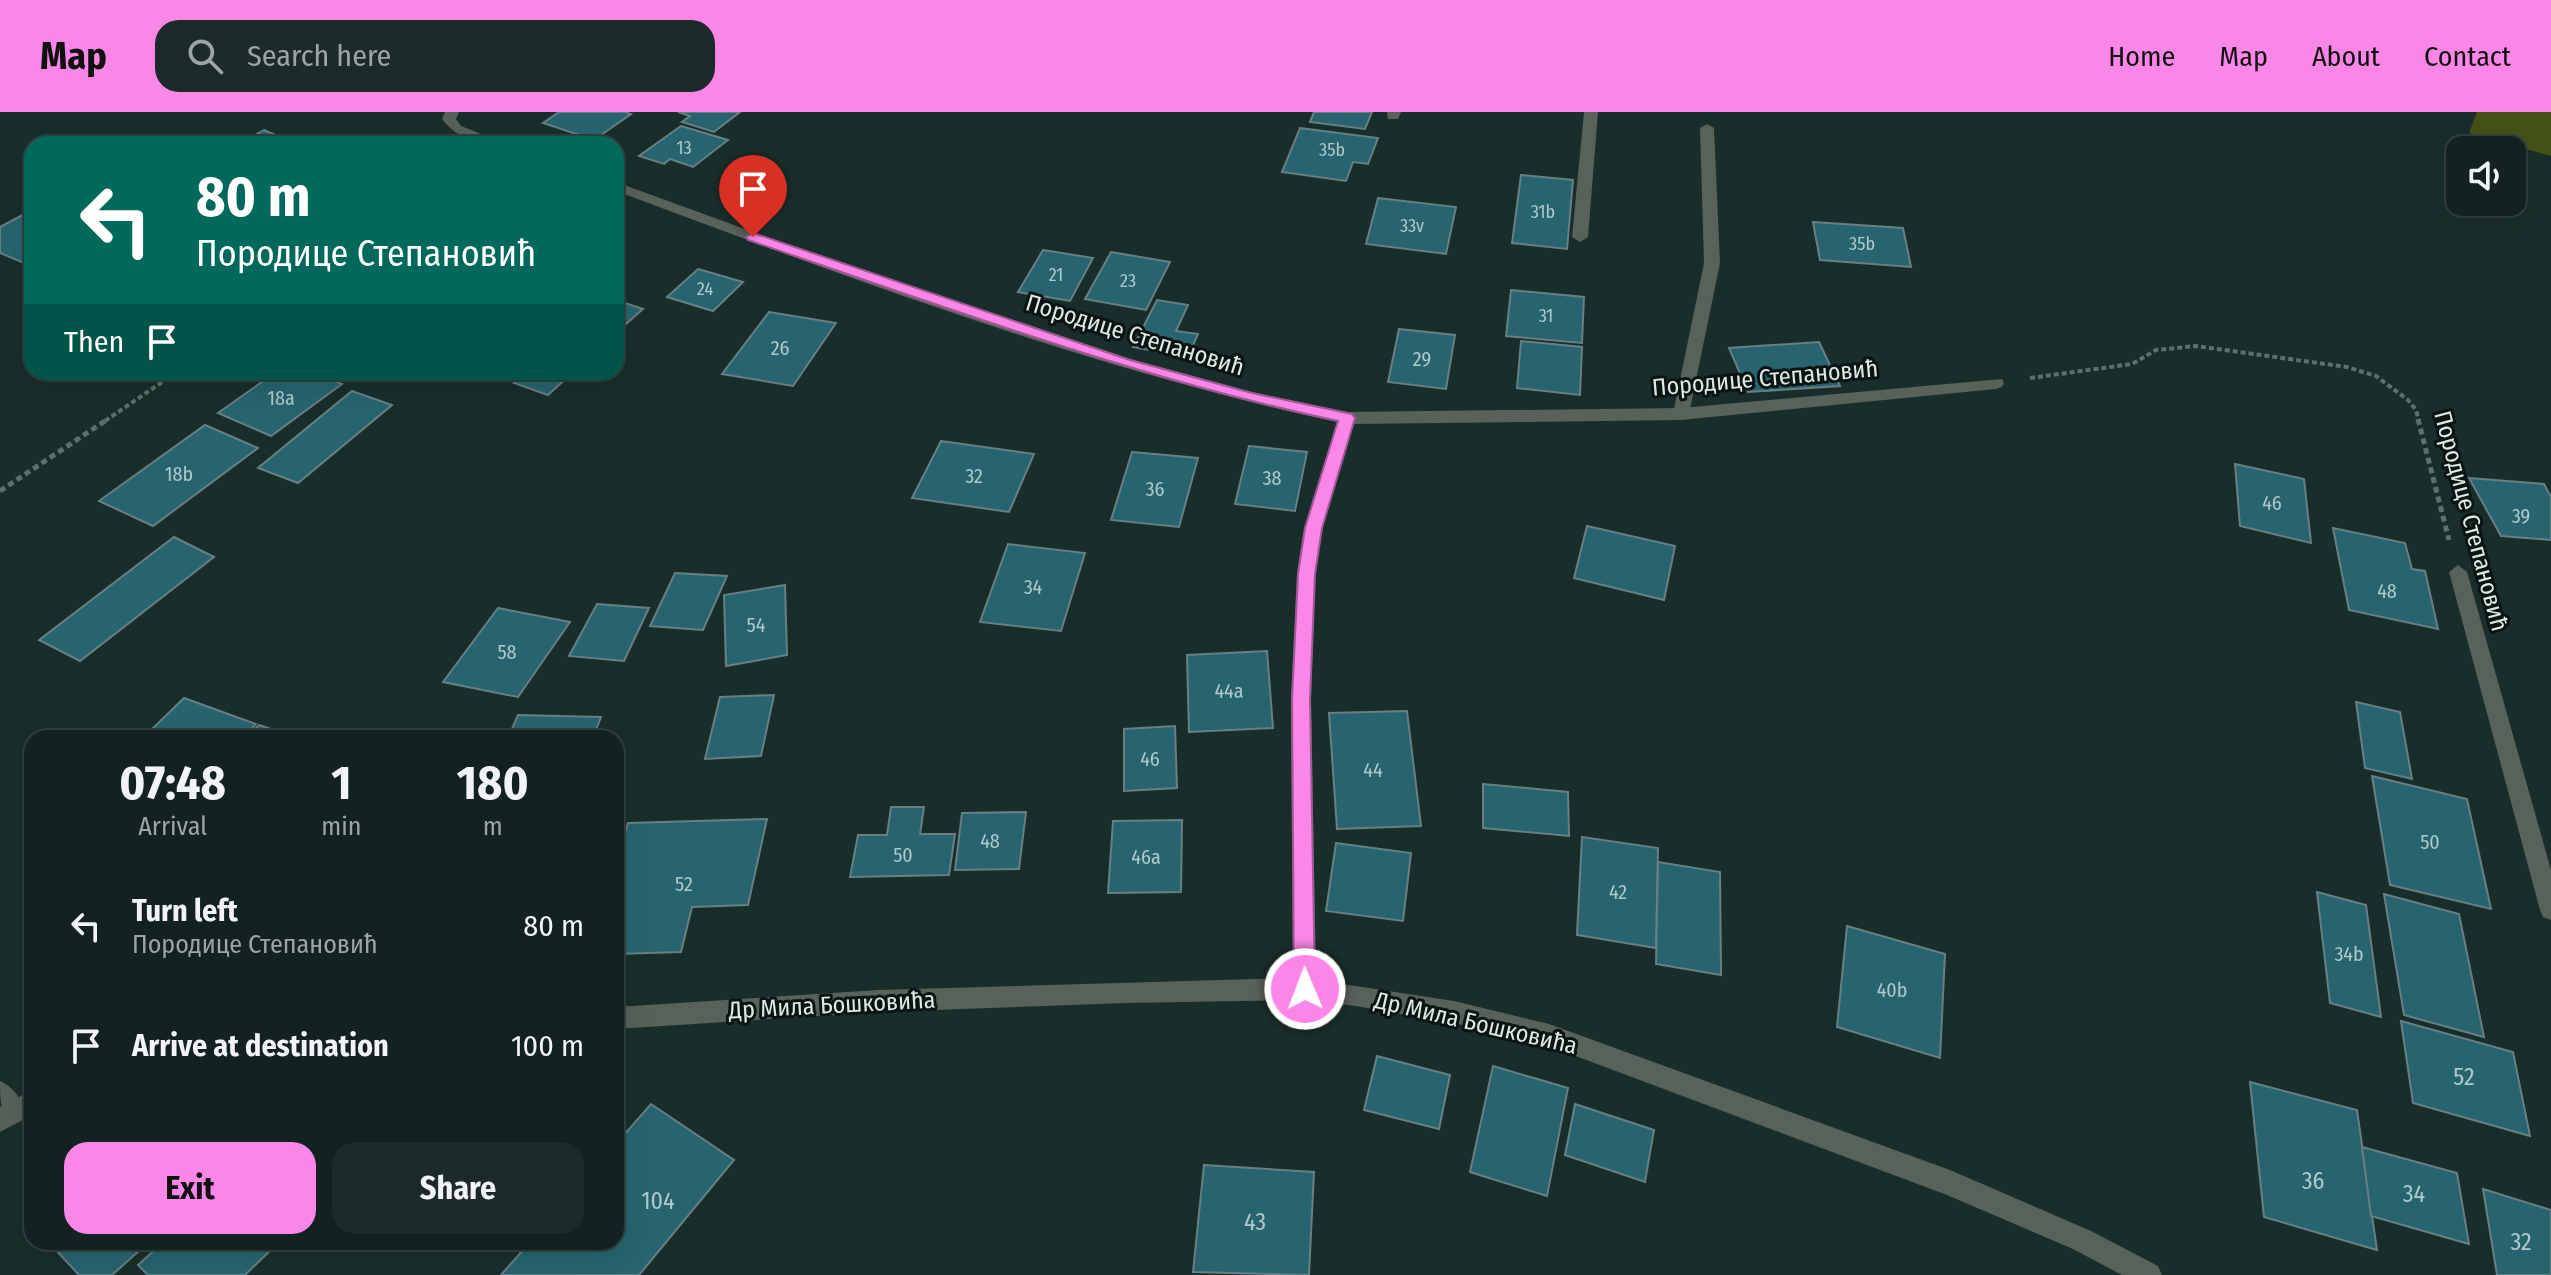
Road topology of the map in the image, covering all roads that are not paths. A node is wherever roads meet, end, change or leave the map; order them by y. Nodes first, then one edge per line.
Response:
1 (452, 112) edge
2 (1591, 112) edge
3 (1707, 128) dead end
4 (477, 136) edge
5 (624, 189) edge
6 (1580, 237) dead end
7 (1996, 383) road end
8 (1681, 414) junction
9 (1347, 418) junction
10 (2458, 572) road end
11 (2551, 910) edge
12 (1305, 989) junction
13 (624, 1017) edge
14 (2149, 1275) edge

1 - 4 street
2 - 6 street
3 - 8 street
5 - 9 street, Породице Степановић
7 - 8 street, Породице Степановић
8 - 9 street, Породице Степановић
9 - 12 street
10 - 11 street, Породице Степановић
12 - 13 street, Др Мила Бошковића
12 - 14 street, Др Мила Бошковића

